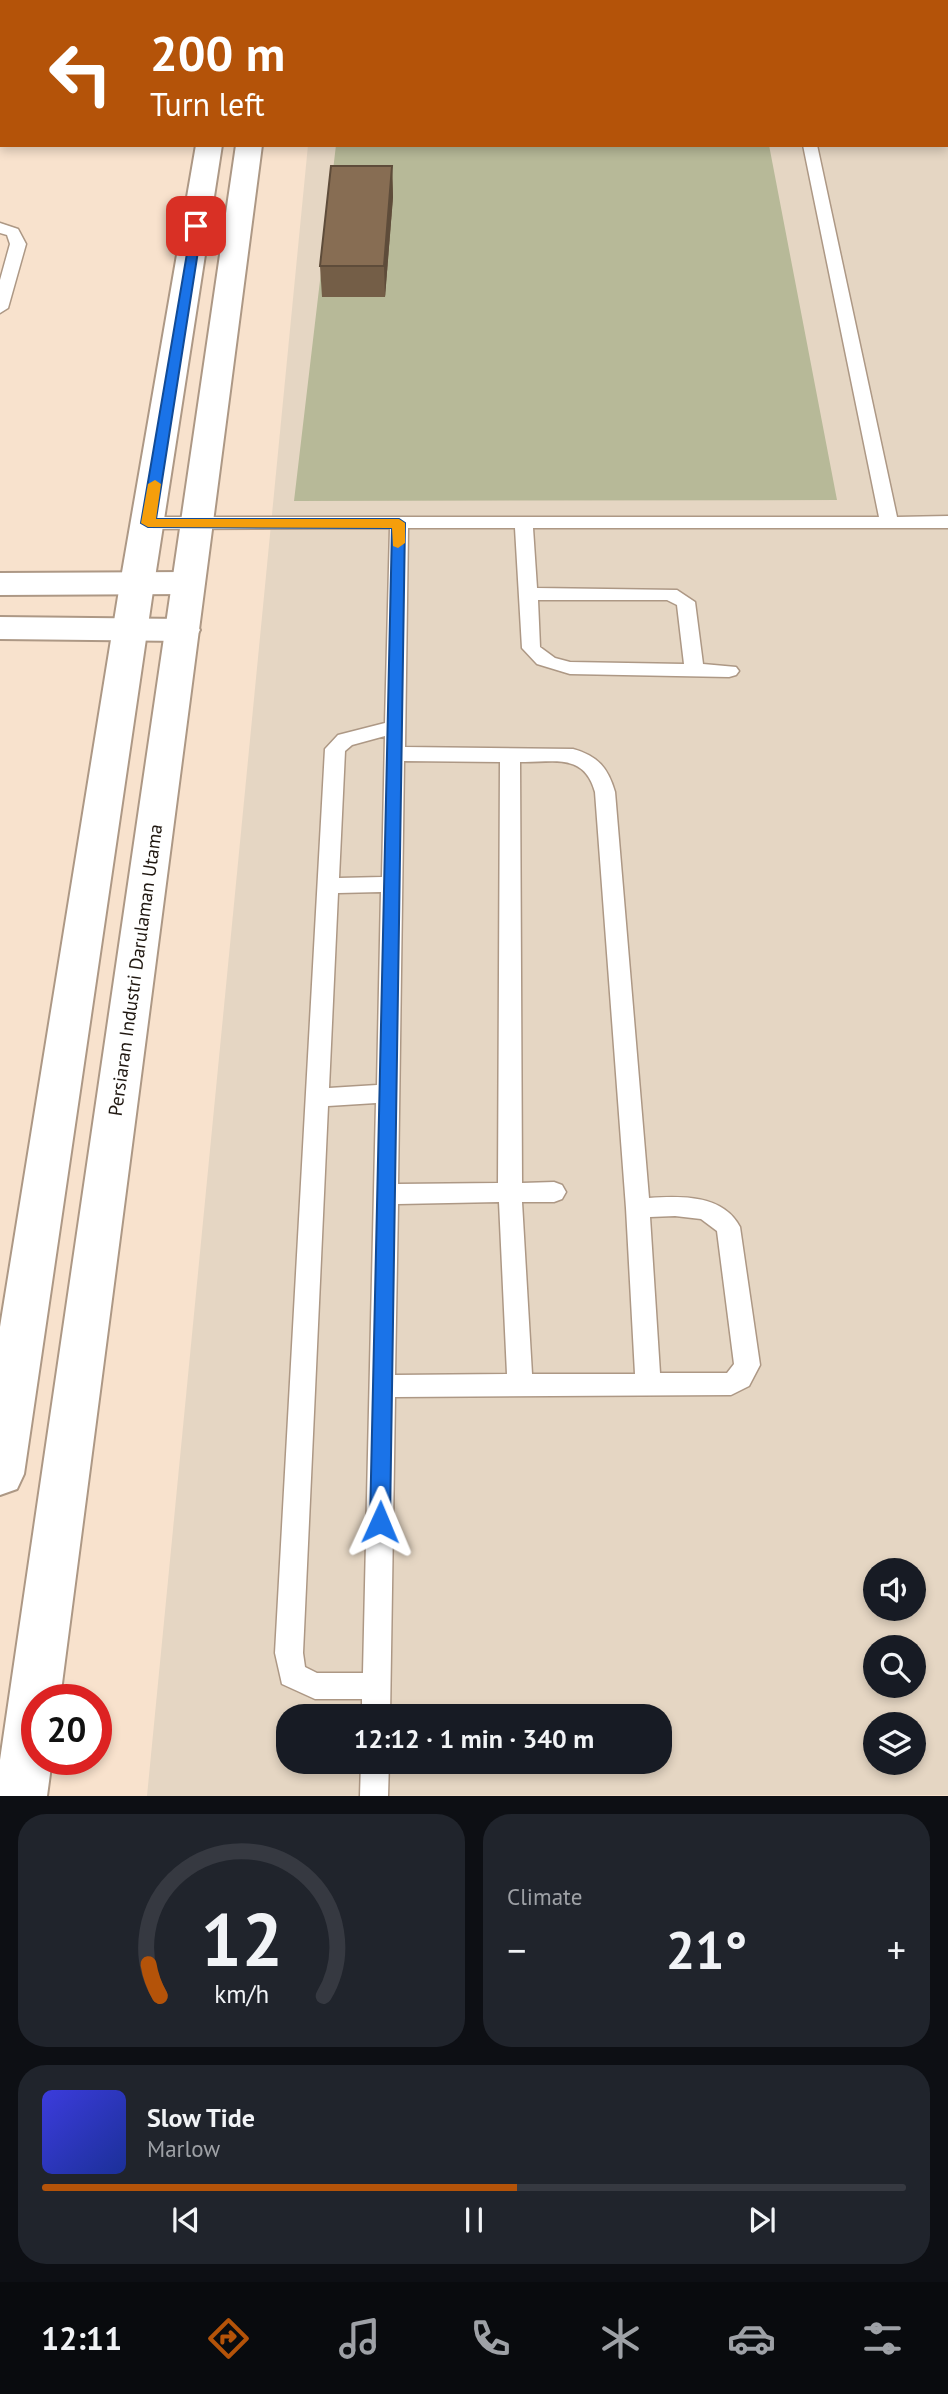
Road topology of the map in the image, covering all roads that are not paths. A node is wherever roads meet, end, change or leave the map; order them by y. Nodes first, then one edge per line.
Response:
1 (209, 147) edge
2 (249, 147) edge
3 (810, 147) edge
4 (0, 228) edge
5 (0, 308) edge
6 (889, 522) junction
7 (948, 522) edge
8 (148, 523) junction
9 (199, 523) junction
10 (399, 523) junction
11 (524, 524) junction
12 (188, 583) junction
13 (0, 584) edge
14 (137, 584) junction
15 (529, 594) junction
16 (0, 628) edge
17 (131, 628) junction
18 (183, 630) junction
19 (694, 670) junction
20 (729, 671) dead end
21 (395, 727) junction
22 (394, 754) junction
23 (510, 754) junction
24 (392, 884) junction
25 (328, 886) junction
26 (387, 1093) junction
27 (317, 1098) junction
28 (510, 1192) junction
29 (554, 1192) dead end
30 (386, 1194) junction
31 (638, 1209) junction
32 (520, 1385) junction
33 (648, 1385) junction
34 (382, 1386) junction
35 (0, 1474) edge
36 (376, 1686) junction
37 (376, 1704) edge
38 (375, 1774) edge
39 (21, 1796) edge
40 (374, 1796) edge

1 - 8 street
2 - 9 street, Persiaran Industri Darulaman Utama
3 - 6 lane
4 - 5 lane
6 - 7 lane
6 - 11 lane
8 - 9 lane
8 - 14 street
9 - 10 lane
9 - 12 street, Persiaran Industri Darulaman Utama
10 - 11 lane
10 - 21 lane
11 - 15 lane
12 - 14 street
12 - 18 street, Persiaran Industri Darulaman Utama
13 - 14 street
14 - 17 street
15 - 19 lane
15 - 19 lane
16 - 17 street
17 - 18 street
17 - 35 street
18 - 39 street, Persiaran Industri Darulaman Utama
19 - 20 lane
21 - 22 lane
21 - 25 lane
22 - 23 lane
22 - 24 lane
23 - 28 lane
23 - 31 lane
24 - 25 lane
24 - 26 lane
25 - 27 lane
26 - 27 lane
26 - 30 lane
27 - 36 lane
28 - 29 lane
28 - 30 lane
28 - 32 lane
30 - 34 lane
31 - 33 lane
31 - 33 lane
32 - 33 lane
32 - 34 lane
34 - 36 lane
36 - 37 lane
38 - 40 lane

